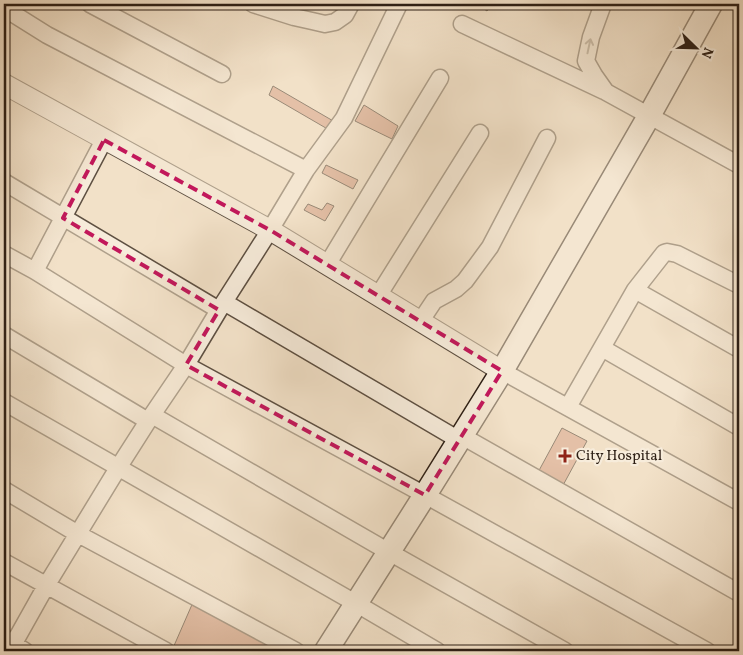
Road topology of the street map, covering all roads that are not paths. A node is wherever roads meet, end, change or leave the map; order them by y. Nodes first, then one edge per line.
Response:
1 (90, 4) edge
2 (253, 4) edge
3 (351, 4) edge
4 (399, 4) edge
5 (603, 4) edge
6 (711, 4) edge
7 (4, 8) edge
8 (462, 24) dead end
9 (222, 74) dead end
10 (440, 78) dead end
11 (4, 84) edge
12 (606, 92) junction
13 (649, 116) junction
14 (480, 133) dead end
15 (547, 138) dead end
16 (104, 140) junction
17 (739, 165) edge
18 (306, 170) junction
19 (4, 182) edge
20 (63, 218) junction
21 (270, 230) junction
22 (4, 254) edge
23 (327, 265) junction
24 (35, 271) junction
25 (739, 285) edge
26 (635, 290) junction
27 (378, 296) junction
28 (222, 306) junction
29 (420, 322) junction
30 (4, 335) edge
31 (602, 348) junction
32 (739, 349) edge
33 (186, 365) junction
34 (502, 371) junction
35 (4, 402) edge
36 (568, 407) junction
37 (150, 418) junction
38 (739, 426) edge
39 (460, 438) junction
40 (118, 468) junction
41 (4, 490) edge
42 (425, 495) junction
43 (739, 502) edge
44 (78, 534) junction
45 (389, 552) junction
46 (4, 562) edge
47 (46, 586) junction
48 (739, 593) edge
49 (356, 604) junction
50 (14, 644) edge
51 (166, 651) edge
52 (296, 651) edge
53 (326, 651) edge
54 (437, 651) edge
55 (565, 651) edge
56 (707, 651) edge

1 - 9 street
2 - 3 street
4 - 18 street
12 -> 5 street
6 - 13 main road
7 - 18 street
8 - 12 street
10 - 23 street
11 - 16 street
12 - 13 street
13 - 17 street
13 - 34 main road
14 - 27 street
15 - 29 street
16 - 20 street
16 - 21 street
18 - 21 street
19 - 20 street
20 - 24 street
20 - 28 street
21 - 23 street
21 - 28 street
22 - 24 street
23 - 27 street
24 - 33 street
25 - 26 street
26 - 31 street
26 - 32 street
27 - 29 street
28 - 33 street
28 - 39 street
29 - 34 street
30 - 37 street
31 - 36 street
31 - 38 street
33 - 37 street
33 - 42 street
34 - 36 street
34 - 39 main road
35 - 40 street
36 - 43 street
37 - 40 street
37 - 45 street
39 - 42 main road
39 - 48 street
40 - 44 street
40 - 49 street
41 - 44 street
42 - 45 main road
42 - 56 street
44 - 47 street
44 - 52 street
45 - 49 main road
45 - 55 street
46 - 47 street
47 - 50 street
47 - 51 street
49 - 53 main road
49 - 54 street

